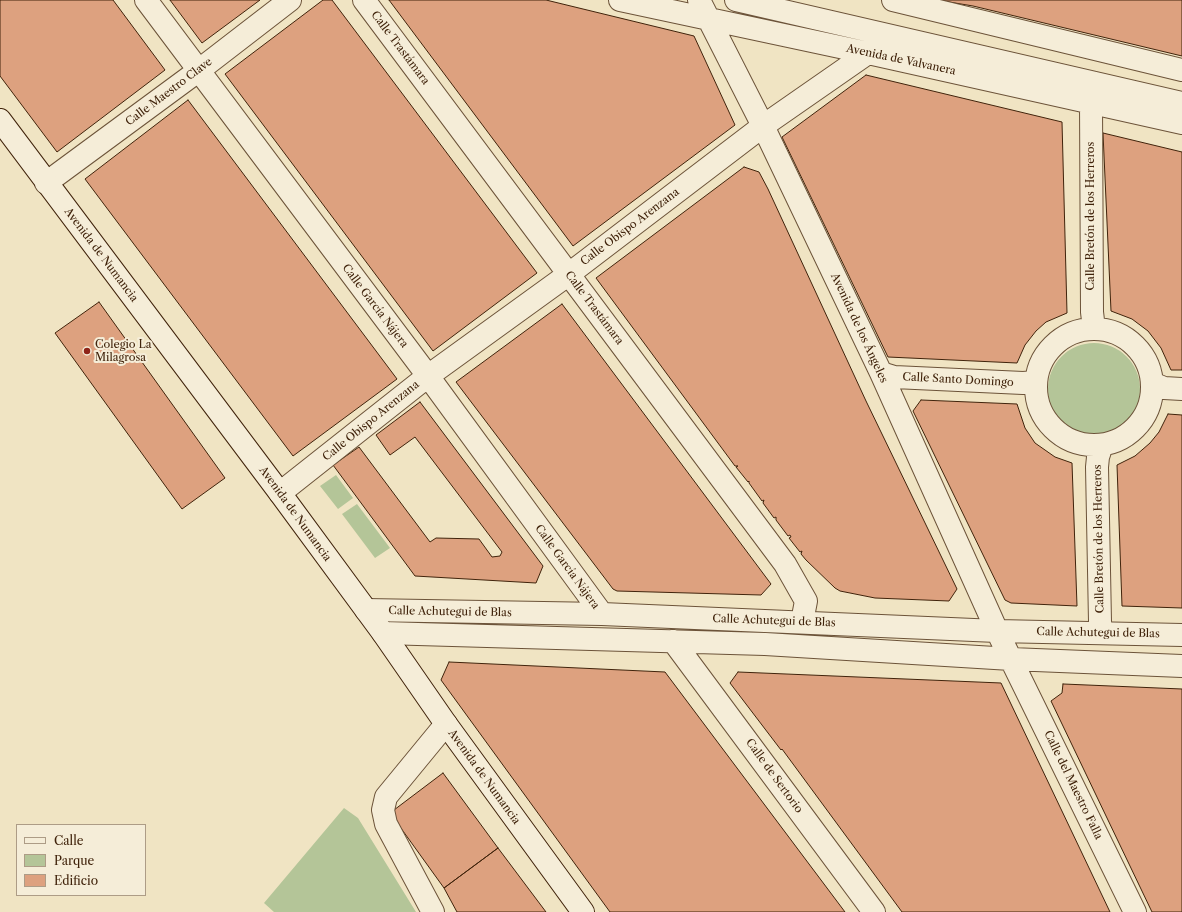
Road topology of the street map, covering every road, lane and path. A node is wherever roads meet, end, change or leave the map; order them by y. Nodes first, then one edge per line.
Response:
1 (146, 0) edge
2 (290, 0) edge
3 (364, 0) edge
4 (620, 0) edge
5 (699, 0) edge
6 (736, 0) edge
7 (893, 0) edge
8 (708, 20) junction
9 (868, 53) junction
10 (1182, 70) edge
11 (198, 71) junction
12 (1091, 102) junction
13 (1182, 103) edge
14 (0, 120) edge
15 (1182, 123) edge
16 (763, 126) junction
17 (46, 183) junction
18 (569, 274) junction
19 (1094, 329) junction
20 (881, 373) junction
21 (428, 376) junction
22 (1036, 382) junction
23 (1152, 383) junction
24 (1182, 389) edge
25 (1102, 445) junction
26 (280, 493) junction
27 (366, 610) junction
28 (602, 614) junction
29 (802, 622) junction
30 (997, 631) junction
31 (383, 633) junction
32 (1102, 633) junction
33 (1182, 635) edge
34 (673, 641) junction
35 (1011, 659) junction
36 (1182, 666) edge
37 (446, 724) junction
38 (417, 880) junction
39 (433, 912) edge
40 (449, 912) edge
41 (583, 912) edge
42 (874, 912) edge
43 (1135, 912) edge

1 - 11 street, Calle García Nájera
2 - 11 street, Calle Maestro Clave
3 - 18 street, Calle Trastámara
4 - 8 street, Avenida de Valvanera
5 - 8 street, Avenida de los Ángeles
6 - 13 street, Avenida de Valvanera
7 - 10 street
8 - 9 street, Avenida de Valvanera
8 - 16 street, Avenida de los Ángeles
9 - 12 street, Avenida de Valvanera
9 - 16 street, Calle Obispo Arenzana
11 - 17 street, Calle Maestro Clave
11 - 21 street, Calle García Nájera
12 - 15 street, Avenida de Valvanera
12 - 19 street, Calle Bretón de los Herreros
14 - 17 street, Avenida de Numancia
16 - 18 street, Calle Obispo Arenzana
16 - 20 street, Avenida de los Ángeles
17 - 26 street, Avenida de Numancia
18 - 21 street, Calle Obispo Arenzana
18 - 29 street, Calle Trastámara
19 - 22 street
19 - 23 street
20 - 22 street, Calle Santo Domingo
20 - 30 street, Avenida de los Ángeles
21 - 26 street, Calle Obispo Arenzana
21 - 28 street, Calle García Nájera
22 - 25 street
23 - 24 street
23 - 25 street
25 - 32 street, Calle Bretón de los Herreros
26 - 27 street, Avenida de Numancia
27 - 28 street, Calle Achutegui de Blas
27 - 31 street, Avenida de Numancia
28 - 29 street, Calle Achutegui de Blas
29 - 30 street, Calle Achutegui de Blas
30 - 32 street, Calle Achutegui de Blas
30 - 35 street, Avenida de los Ángeles
31 - 34 street, Calle Achutegui de Blas
31 - 37 street, Avenida de Numancia
32 - 33 street, Calle Achutegui de Blas
34 - 35 street, Calle Achutegui de Blas
34 - 42 street, Calle de Sertorio
35 - 36 street, Calle Achutegui de Blas
35 - 43 street, Calle del Maestro Falla
37 - 38 street
37 - 41 street, Avenida de Numancia
38 - 39 street
38 - 40 street

